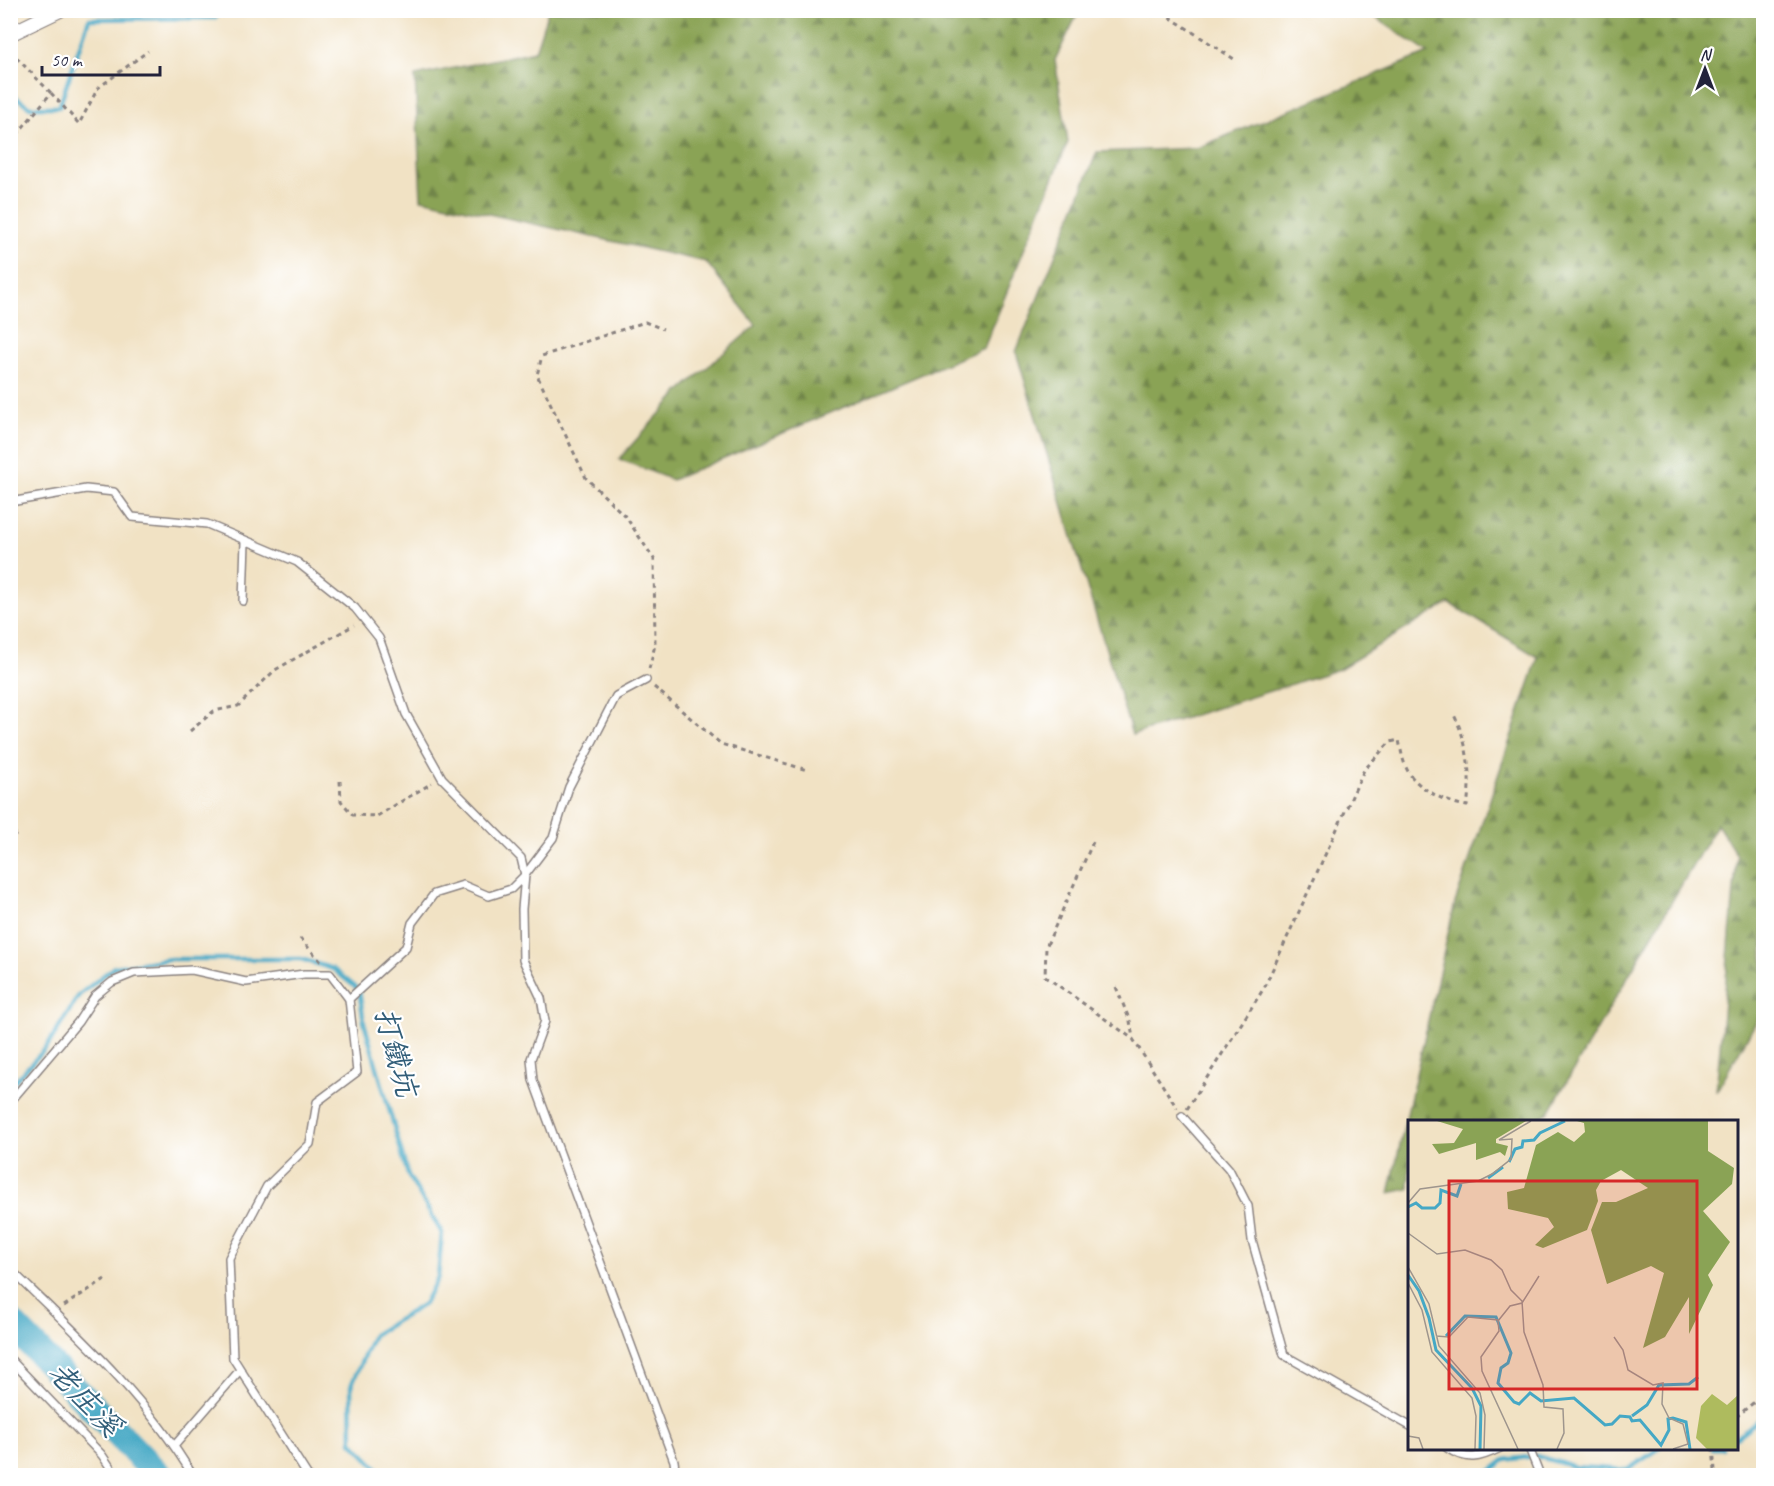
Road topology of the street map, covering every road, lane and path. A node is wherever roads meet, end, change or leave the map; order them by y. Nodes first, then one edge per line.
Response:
1 (60, 10) edge
2 (1164, 10) edge
3 (10, 34) edge
4 (10, 51) edge
5 (148, 51) dead end
6 (1237, 61) dead end
7 (51, 93) junction
8 (10, 143) edge
9 (663, 329) dead end
10 (10, 502) edge
11 (245, 542) junction
12 (243, 601) dead end
13 (364, 619) junction
14 (646, 680) junction
15 (1454, 715) dead end
16 (190, 731) dead end
17 (807, 771) dead end
18 (442, 778) junction
19 (340, 781) dead end
20 (16, 791) dead end
21 (1093, 842) dead end
22 (10, 844) edge
23 (525, 875) junction
24 (300, 938) dead end
25 (330, 974) junction
26 (1116, 987) dead end
27 (349, 999) junction
28 (1133, 1039) junction
29 (10, 1102) edge
30 (1182, 1116) junction
31 (10, 1269) edge
32 (105, 1279) dead end
33 (54, 1312) junction
34 (10, 1359) edge
35 (240, 1370) junction
36 (1764, 1394) edge
37 (1738, 1416) edge
38 (1408, 1425) edge
39 (175, 1445) junction
40 (1449, 1450) edge
41 (1498, 1450) edge
42 (1530, 1450) edge
43 (1713, 1450) edge
44 (1181, 1468) dead end
45 (116, 1476) edge
46 (193, 1476) edge
47 (308, 1476) edge
48 (676, 1476) edge
49 (1159, 1476) edge
50 (1540, 1476) edge
51 (1721, 1476) edge

1 - 3 street
2 - 6 path
4 - 7 path
5 - 7 path
7 - 8 path
9 - 14 path
10 - 11 lane
11 - 12 lane
11 - 13 lane
13 - 16 path
13 - 18 lane
14 - 17 path
14 - 23 lane
15 - 30 path
18 - 19 path
18 - 23 lane
20 - 22 path
21 - 28 path
23 - 27 lane
23 - 48 lane
24 - 25 path
25 - 27 lane
25 - 29 lane
26 - 28 path
27 - 35 lane
28 - 30 path
30 - 38 lane
31 - 33 lane
32 - 33 path
33 - 39 lane
34 - 45 lane
35 - 39 lane
35 - 47 lane
36 - 37 path
39 - 46 lane
40 - 41 lane
42 - 50 lane
43 - 51 path
44 - 49 path

